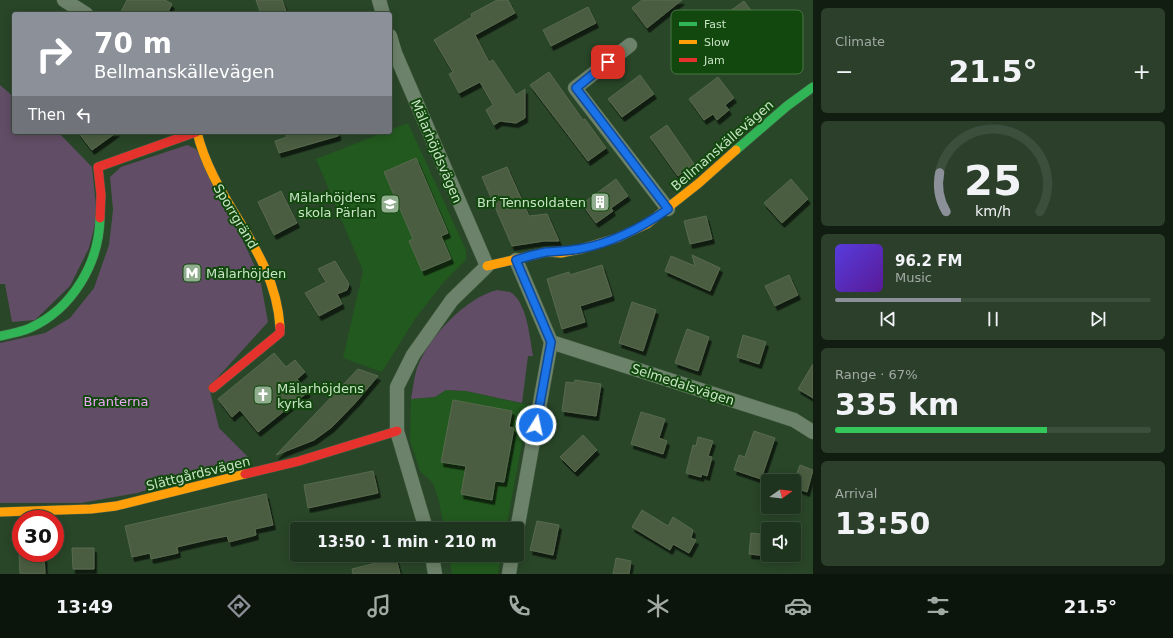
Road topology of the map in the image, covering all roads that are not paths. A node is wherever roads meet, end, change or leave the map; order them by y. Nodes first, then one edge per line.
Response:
1 (64, 0) edge
2 (379, 0) edge
3 (83, 12) edge
4 (382, 12) edge
5 (392, 43) edge
6 (630, 45) dead end
7 (813, 87) edge
8 (190, 134) edge
9 (197, 134) edge
10 (668, 209) junction
11 (516, 260) junction
12 (487, 266) junction
13 (0, 336) edge
14 (551, 342) junction
15 (213, 388) dead end
16 (397, 431) junction
17 (813, 432) edge
18 (0, 512) edge
19 (424, 522) edge
20 (518, 522) edge
21 (433, 562) edge
22 (511, 562) edge
23 (435, 574) edge
24 (509, 574) edge

1 - 3 street
2 - 4 street
5 - 12 street, Mälarhöjdsvägen
6 - 10 street
7 - 10 street, Bellmanskällevägen
8 - 13 street
9 - 15 street, Sporrgränd
10 - 11 street, Bellmanskällevägen
11 - 12 street, Bellmanskällevägen
11 - 14 street
12 - 16 street
14 - 17 street, Selmedalsvägen
14 - 20 street
16 - 18 street, Slättgårdsvägen
16 - 19 street
21 - 23 street
22 - 24 street

